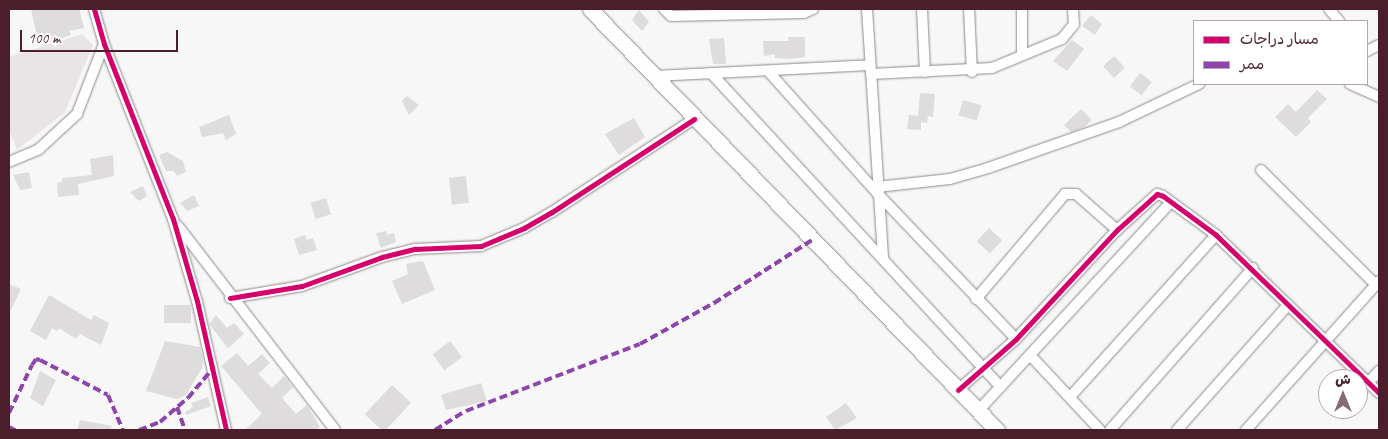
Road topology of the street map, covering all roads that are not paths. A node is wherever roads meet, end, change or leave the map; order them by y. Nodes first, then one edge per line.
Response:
1 (94, 9) edge
2 (590, 9) edge
3 (813, 9) edge
4 (866, 9) edge
5 (922, 9) edge
6 (969, 9) edge
7 (1022, 9) edge
8 (1073, 9) edge
9 (1329, 9) edge
10 (671, 11) edge
11 (1338, 20) edge
12 (104, 44) junction
13 (1379, 45) edge
14 (1368, 51) edge
15 (1022, 55) junction
16 (870, 70) junction
17 (768, 71) junction
18 (925, 72) junction
19 (972, 72) junction
20 (711, 74) junction
21 (654, 76) junction
22 (1197, 85) edge
23 (1352, 85) edge
24 (1379, 97) edge
25 (694, 119) junction
26 (9, 162) edge
27 (1261, 170) dead end
28 (878, 190) junction
29 (1170, 203) junction
30 (173, 219) junction
31 (1117, 230) junction
32 (1216, 235) junction
33 (883, 259) junction
34 (1253, 268) junction
35 (1377, 283) edge
36 (230, 298) junction
37 (976, 299) junction
38 (1288, 305) junction
39 (1016, 339) junction
40 (1325, 340) junction
41 (1030, 355) junction
42 (984, 369) junction
43 (1379, 370) edge
44 (1369, 382) junction
45 (1001, 387) junction
46 (958, 390) junction
47 (1379, 393) edge
48 (1070, 397) junction
49 (978, 411) junction
50 (226, 430) edge
51 (335, 430) edge
52 (997, 430) edge
53 (1100, 430) edge
54 (1110, 430) edge
55 (1177, 430) edge
56 (1246, 430) edge

1 - 12 street
2 - 21 main road
3 - 10 street
4 - 16 street
5 - 18 street
6 - 19 street
7 - 15 street
8 - 15 street
9 - 11 street
12 - 26 street
12 - 30 street
13 - 14 street
15 - 19 street
16 - 17 street
16 - 18 street
16 - 28 street
17 - 20 street
17 - 28 street
18 - 19 street
20 - 21 street
20 - 33 street
21 - 25 main road
22 - 28 street
23 - 24 street
25 - 36 street
25 - 46 main road
27 - 35 street
28 - 33 street
28 - 37 street
29 - 31 street
29 - 32 street
29 - 41 street
30 - 36 street
30 - 50 street
31 - 37 street
31 - 39 street
32 - 34 street
32 - 48 street
33 - 42 street
34 - 38 street
34 - 54 street
35 - 40 street
36 - 51 street
37 - 39 street
38 - 40 street
38 - 55 street
39 - 42 street
40 - 44 street
40 - 56 street
41 - 45 street
41 - 48 street
42 - 45 street
42 - 46 street
43 - 44 street
44 - 47 street
45 - 49 street
46 - 49 main road
48 - 53 street
49 - 52 main road

